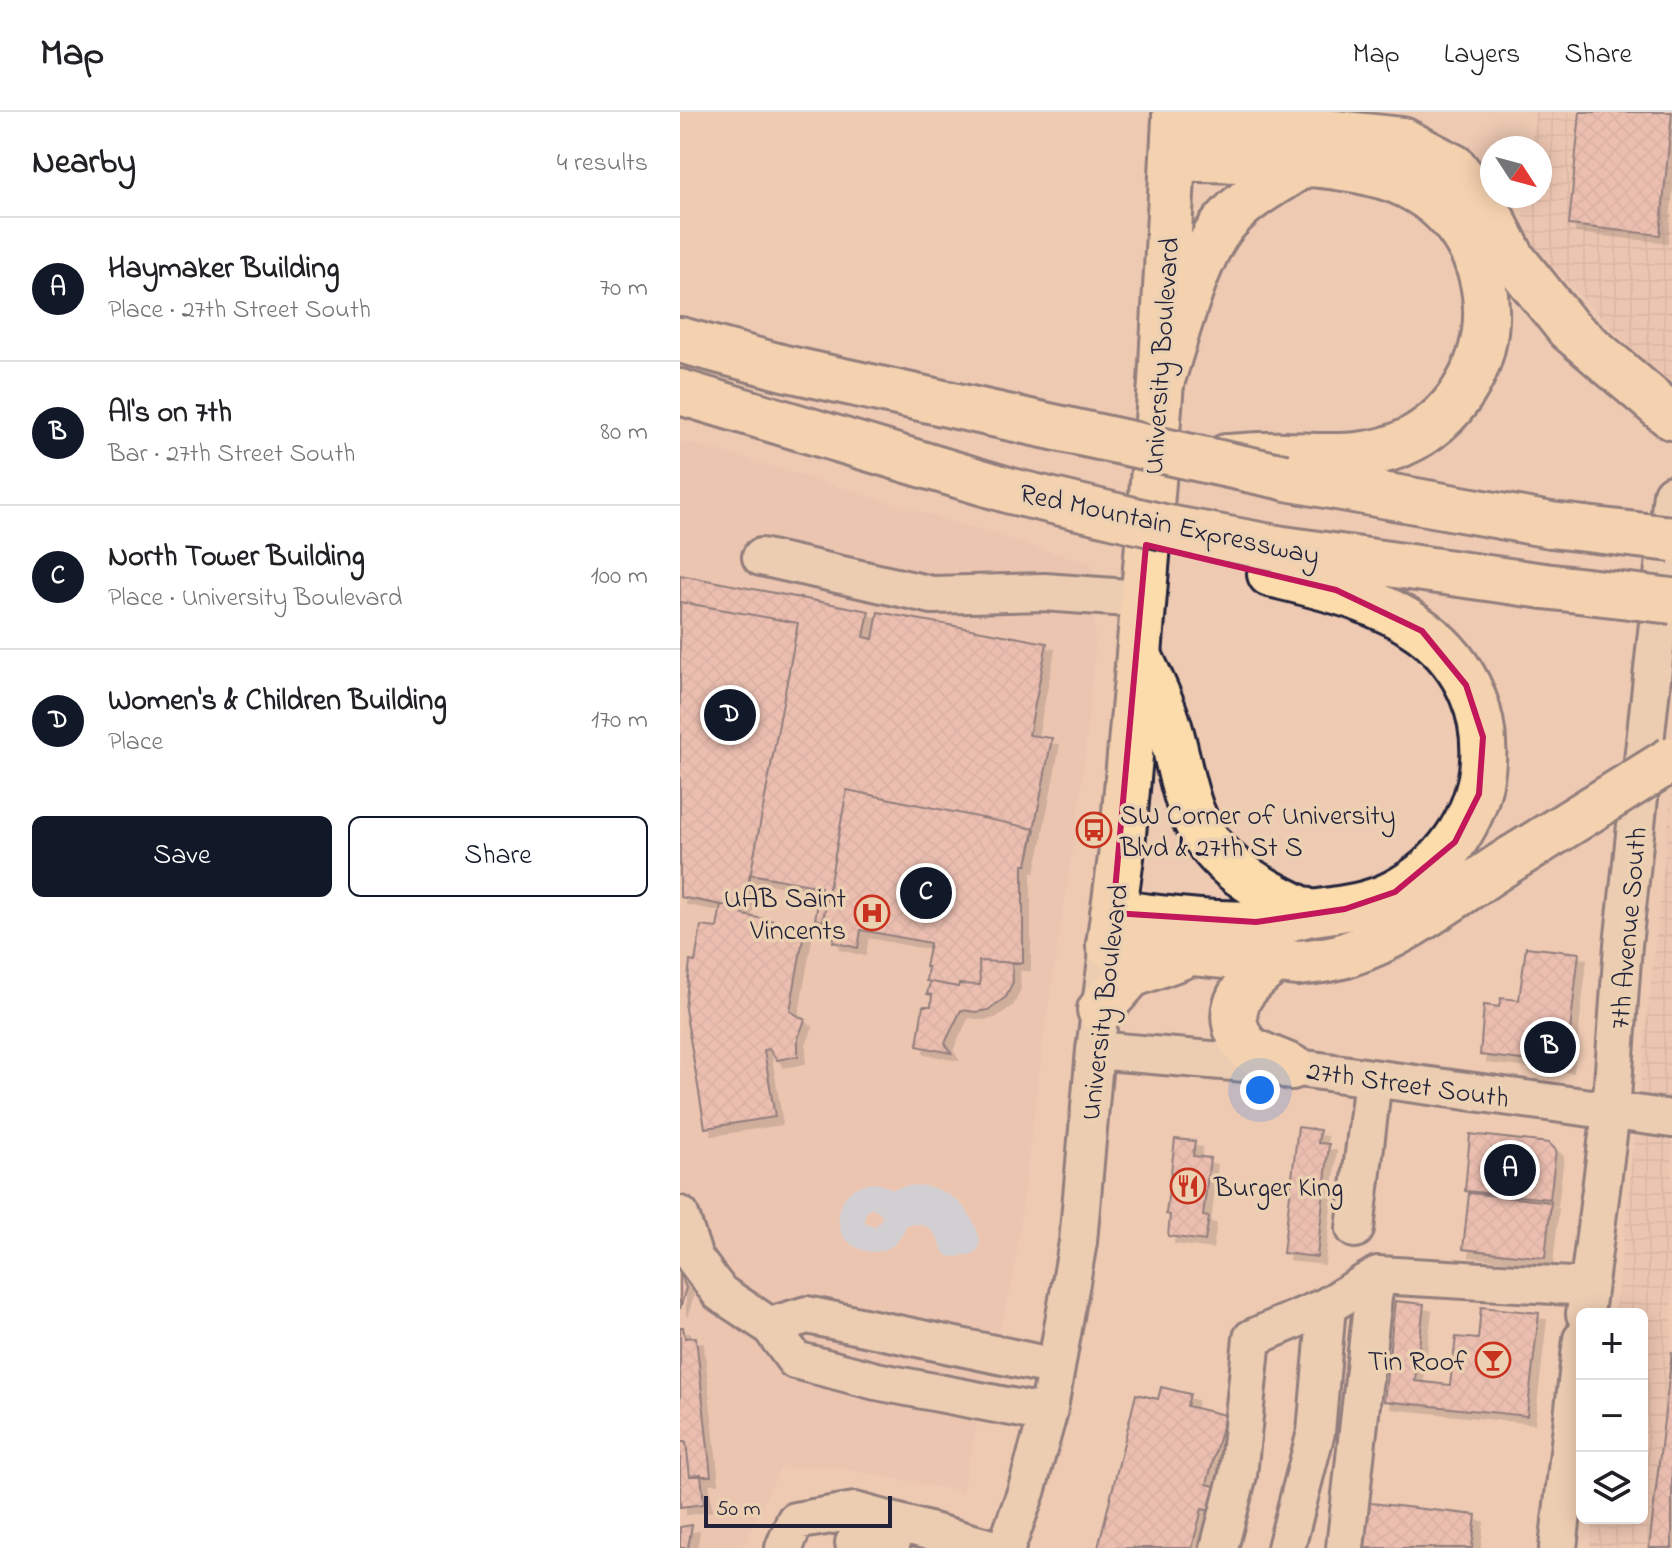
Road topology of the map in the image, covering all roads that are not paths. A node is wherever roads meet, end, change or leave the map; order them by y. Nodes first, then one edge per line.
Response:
1 (1175, 129) edge
2 (1302, 165) junction
3 (680, 340) edge
4 (1161, 383) junction
5 (680, 392) edge
6 (1672, 417) edge
7 (1284, 466) junction
8 (1672, 494) edge
9 (1672, 539) edge
10 (761, 557) dead end
11 (1273, 561) junction
12 (1142, 599) junction
13 (1672, 601) edge
14 (1139, 655) junction
15 (1672, 759) edge
16 (1310, 913) junction
17 (1111, 929) junction
18 (1189, 954) junction
19 (1275, 961) junction
20 (1097, 1030) junction
21 (1291, 1067) junction
22 (1373, 1079) junction
23 (1611, 1112) junction
24 (1672, 1119) edge
25 (680, 1215) edge
26 (1355, 1229) dead end
27 (1378, 1275) junction
28 (1586, 1301) edge
29 (1327, 1306) junction
30 (770, 1326) junction
31 (1056, 1367) junction
32 (1577, 1380) edge
33 (1048, 1414) junction
34 (918, 1539) edge
35 (852, 1546) edge
36 (784, 1548) edge
37 (891, 1548) edge
38 (991, 1548) edge
39 (1006, 1548) edge
40 (1219, 1548) edge
41 (1286, 1548) edge
42 (1345, 1548) edge
43 (1558, 1548) edge

1 - 2 main road
1 - 4 main road, University Boulevard
1 - 6 main road
2 - 4 main road
2 - 7 main road
3 - 7 main road, bridge
4 - 12 main road, University Boulevard
5 - 11 main road
7 - 9 main road, bridge
8 - 23 street, 7th Avenue South
10 - 12 street
11 - 13 main road, Red Mountain Expressway, bridge
11 - 16 main road
12 - 14 main road, University Boulevard
14 - 16 main road
14 - 17 main road, University Boulevard
15 - 19 main road, bridge
16 - 17 main road
17 - 18 main road
17 - 20 street, University Boulevard
18 - 19 main road
18 - 20 main road
19 - 21 main road
20 - 21 street, 27th Street South
20 - 31 street, University Boulevard
21 - 22 street, 27th Street South
22 - 23 street, 27th Street South
22 - 26 street
23 - 24 street, 27th Street South
23 - 28 street, 7th Avenue South
25 - 30 street
27 - 28 street
27 - 29 street
27 - 42 street
29 - 40 street
29 - 41 street
30 - 31 street
30 - 33 street
31 - 33 street, University Boulevard
32 - 43 street
33 - 39 street, University Boulevard
34 - 36 street
34 - 38 street
35 - 37 street

